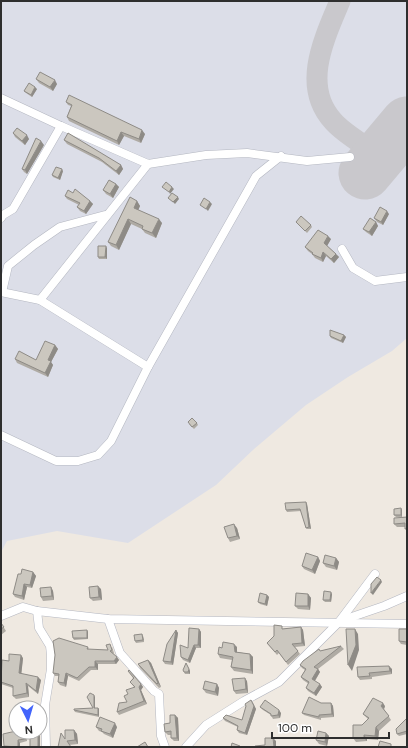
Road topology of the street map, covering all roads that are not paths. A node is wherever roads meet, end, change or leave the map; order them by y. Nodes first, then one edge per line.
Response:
1 (1, 98) edge
2 (61, 126) junction
3 (281, 156) junction
4 (350, 156) dead end
5 (148, 164) junction
6 (106, 215) junction
7 (1, 218) edge
8 (342, 249) dead end
9 (407, 277) edge
10 (2, 292) edge
11 (40, 300) junction
12 (148, 367) junction
13 (1, 435) edge
14 (375, 574) dead end
15 (407, 596) edge
16 (37, 611) junction
17 (1, 616) edge
18 (108, 619) junction
19 (338, 622) junction
20 (407, 624) edge
21 (46, 747) edge
22 (166, 747) edge
23 (186, 747) edge

1 - 2 street
2 - 5 street
2 - 7 street
3 - 4 street
3 - 5 street
3 - 12 street
5 - 6 street
6 - 10 street
6 - 11 street
8 - 9 street
10 - 11 street
11 - 12 street
12 - 13 street
14 - 19 street
15 - 19 street
16 - 17 street
16 - 18 street
16 - 21 street
18 - 19 street
18 - 22 street
19 - 20 street
19 - 23 street

